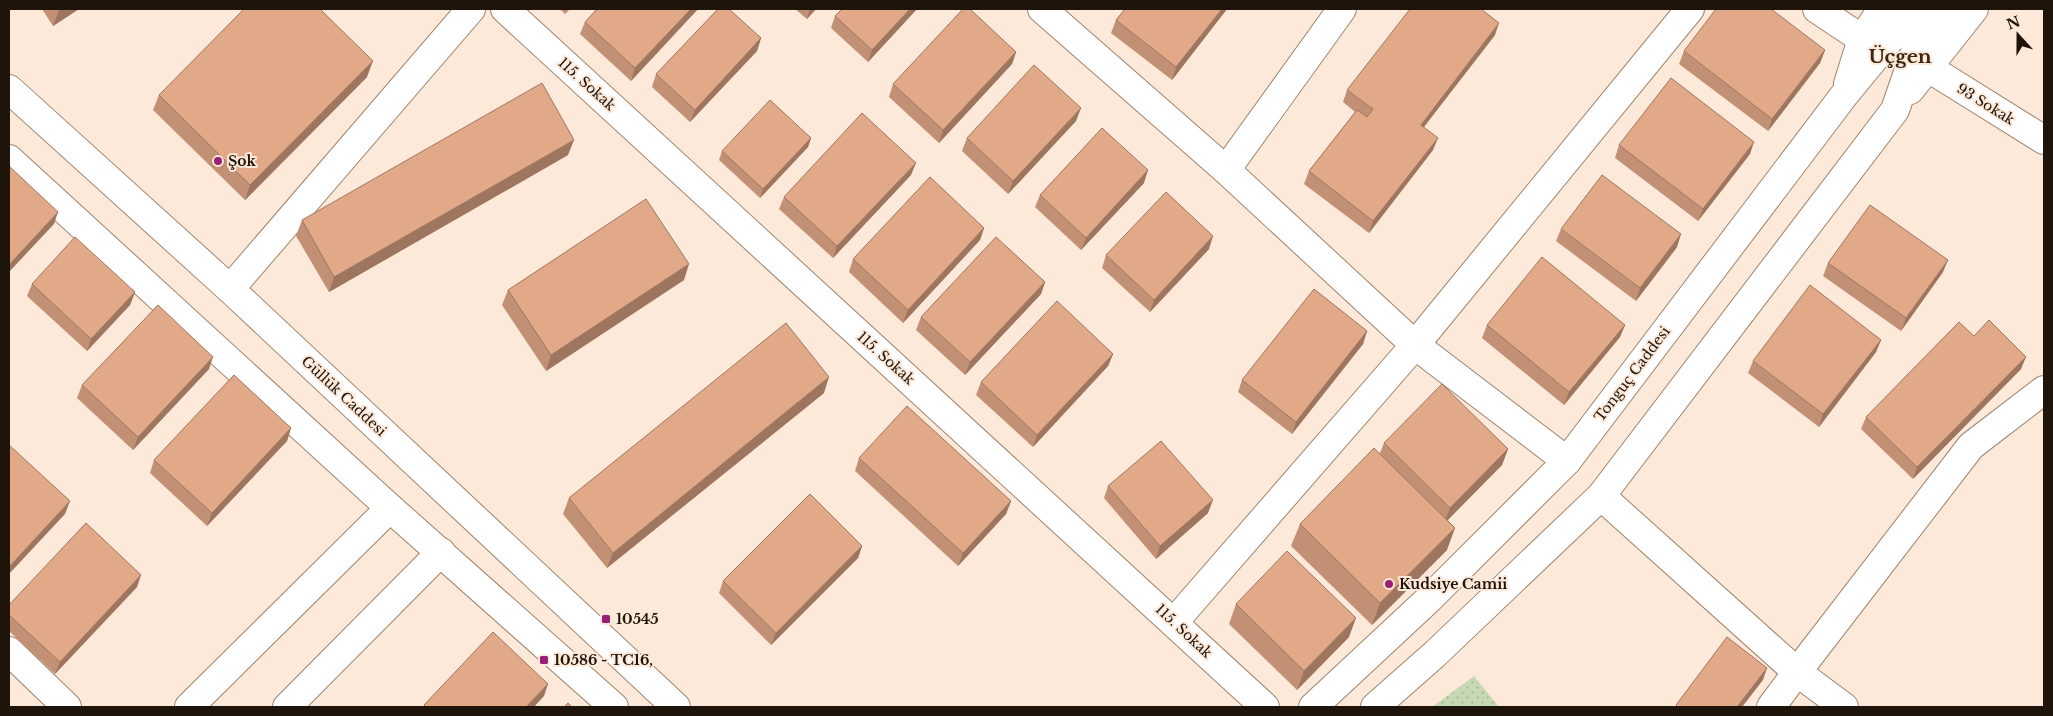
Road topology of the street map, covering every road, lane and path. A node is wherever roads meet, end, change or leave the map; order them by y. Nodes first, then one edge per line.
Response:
1 (471, 9) edge
2 (505, 9) edge
3 (1042, 9) edge
4 (1342, 9) edge
5 (1690, 9) edge
6 (1817, 9) edge
7 (1882, 9) edge
8 (1915, 9) edge
9 (1945, 9) edge
10 (1974, 9) edge
11 (1862, 39) junction
12 (1928, 67) junction
13 (9, 89) edge
14 (1845, 94) junction
15 (1895, 110) junction
16 (2044, 140) edge
17 (9, 159) edge
18 (1226, 170) junction
19 (230, 290) junction
20 (1415, 345) junction
21 (2044, 390) edge
22 (1567, 461) junction
23 (1601, 496) junction
24 (390, 508) junction
25 (441, 552) junction
26 (1174, 622) junction
27 (9, 652) edge
28 (1796, 672) junction
29 (67, 707) edge
30 (188, 707) edge
31 (287, 707) edge
32 (614, 707) edge
33 (676, 707) edge
34 (1266, 707) edge
35 (1313, 707) edge
36 (1375, 707) edge
37 (1771, 707) edge
38 (1844, 707) edge

1 - 19 street
2 - 26 street, 115. Sokak
3 - 18 street
4 - 18 street
5 - 20 street
6 - 11 street
7 - 11 street
8 - 14 street, Tonguç Caddesi
9 - 15 street
10 - 12 street
11 - 14 street
12 - 15 street
12 - 16 street, 93 Sokak
13 - 19 street, Güllük Caddesi
14 - 22 street, Tonguç Caddesi
15 - 23 street
17 - 24 street
18 - 20 street
19 - 33 street, Güllük Caddesi
20 - 22 street
20 - 26 street
21 - 28 street
22 - 35 street, Tonguç Caddesi
23 - 28 street
23 - 36 street
24 - 25 street
24 - 30 street
25 - 31 street
25 - 32 street
26 - 34 street, 115. Sokak
27 - 29 street
28 - 37 street
28 - 38 street

